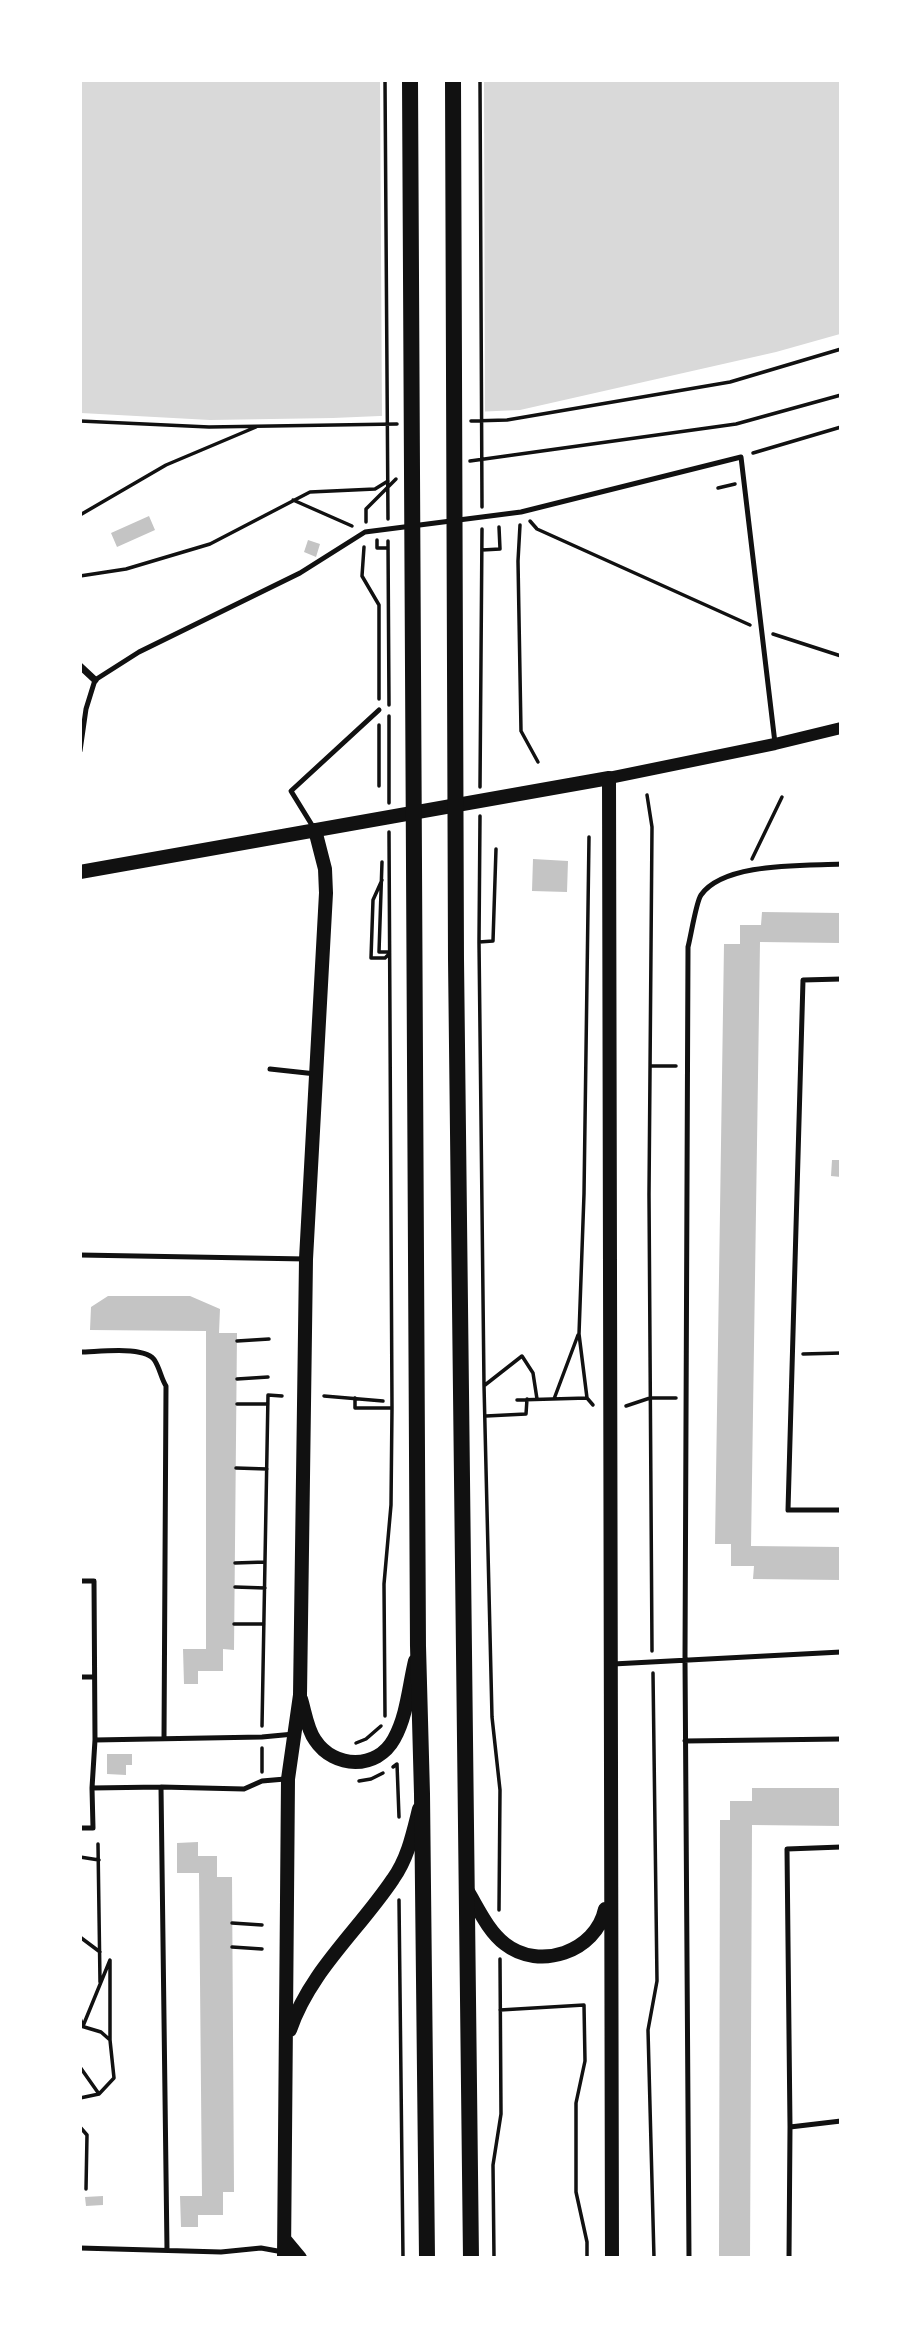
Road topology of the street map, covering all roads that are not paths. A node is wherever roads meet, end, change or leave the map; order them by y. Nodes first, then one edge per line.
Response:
1 (410, 80) edge
2 (453, 80) edge
3 (80, 666) edge
4 (95, 680) junction
5 (379, 710) dead end
6 (841, 728) edge
7 (775, 744) junction
8 (80, 751) edge
9 (609, 778) junction
10 (316, 830) junction
11 (841, 864) edge
12 (80, 872) edge
13 (841, 979) edge
14 (270, 1069) dead end
15 (316, 1073) junction
16 (80, 1255) edge
17 (306, 1259) junction
18 (80, 1352) edge
19 (841, 1510) edge
20 (80, 1581) edge
21 (418, 1646) junction
22 (841, 1652) edge
23 (684, 1659) junction
24 (610, 1664) junction
25 (80, 1677) edge
26 (94, 1677) junction
27 (300, 1695) junction
28 (294, 1734) junction
29 (164, 1738) junction
30 (841, 1739) edge
31 (95, 1740) junction
32 (685, 1741) junction
33 (288, 1779) junction
34 (161, 1787) junction
35 (92, 1788) junction
36 (422, 1794) junction
37 (80, 1828) edge
38 (841, 1847) edge
39 (610, 1887) junction
40 (467, 1890) junction
41 (286, 2042) junction
42 (841, 2121) edge
43 (790, 2127) junction
44 (80, 2248) edge
45 (136, 2249) junction
46 (167, 2250) junction
47 (284, 2250) edge
48 (136, 2258) edge
49 (300, 2258) edge
50 (427, 2258) edge
51 (471, 2258) edge
52 (612, 2258) edge
53 (689, 2258) edge
54 (789, 2258) edge

1 - 21 main road
2 - 40 main road
3 - 4 street
4 - 7 lane
4 - 8 lane
5 - 10 lane
6 - 7 street
7 - 9 street
9 - 10 main road
9 - 24 main road
10 - 12 main road
10 - 15 main road
11 - 23 lane
13 - 19 lane
14 - 15 lane
15 - 17 main road
16 - 17 lane
17 - 27 main road
18 - 29 lane
20 - 26 lane
21 - 27 main road
21 - 36 main road
22 - 23 lane
23 - 24 lane
23 - 32 lane
24 - 39 main road
25 - 26 lane
26 - 31 lane
27 - 28 main road
28 - 29 lane
28 - 33 main road
29 - 31 lane
30 - 32 lane
31 - 35 lane
32 - 53 lane
33 - 34 lane
33 - 41 main road
34 - 35 lane
34 - 46 lane
35 - 37 lane
36 - 41 main road
36 - 50 main road
38 - 43 lane
39 - 40 main road
39 - 52 main road
40 - 51 main road
41 - 47 main road
42 - 43 lane
43 - 54 lane
44 - 45 lane
45 - 46 lane
45 - 48 lane
46 - 47 lane
47 - 49 main road

